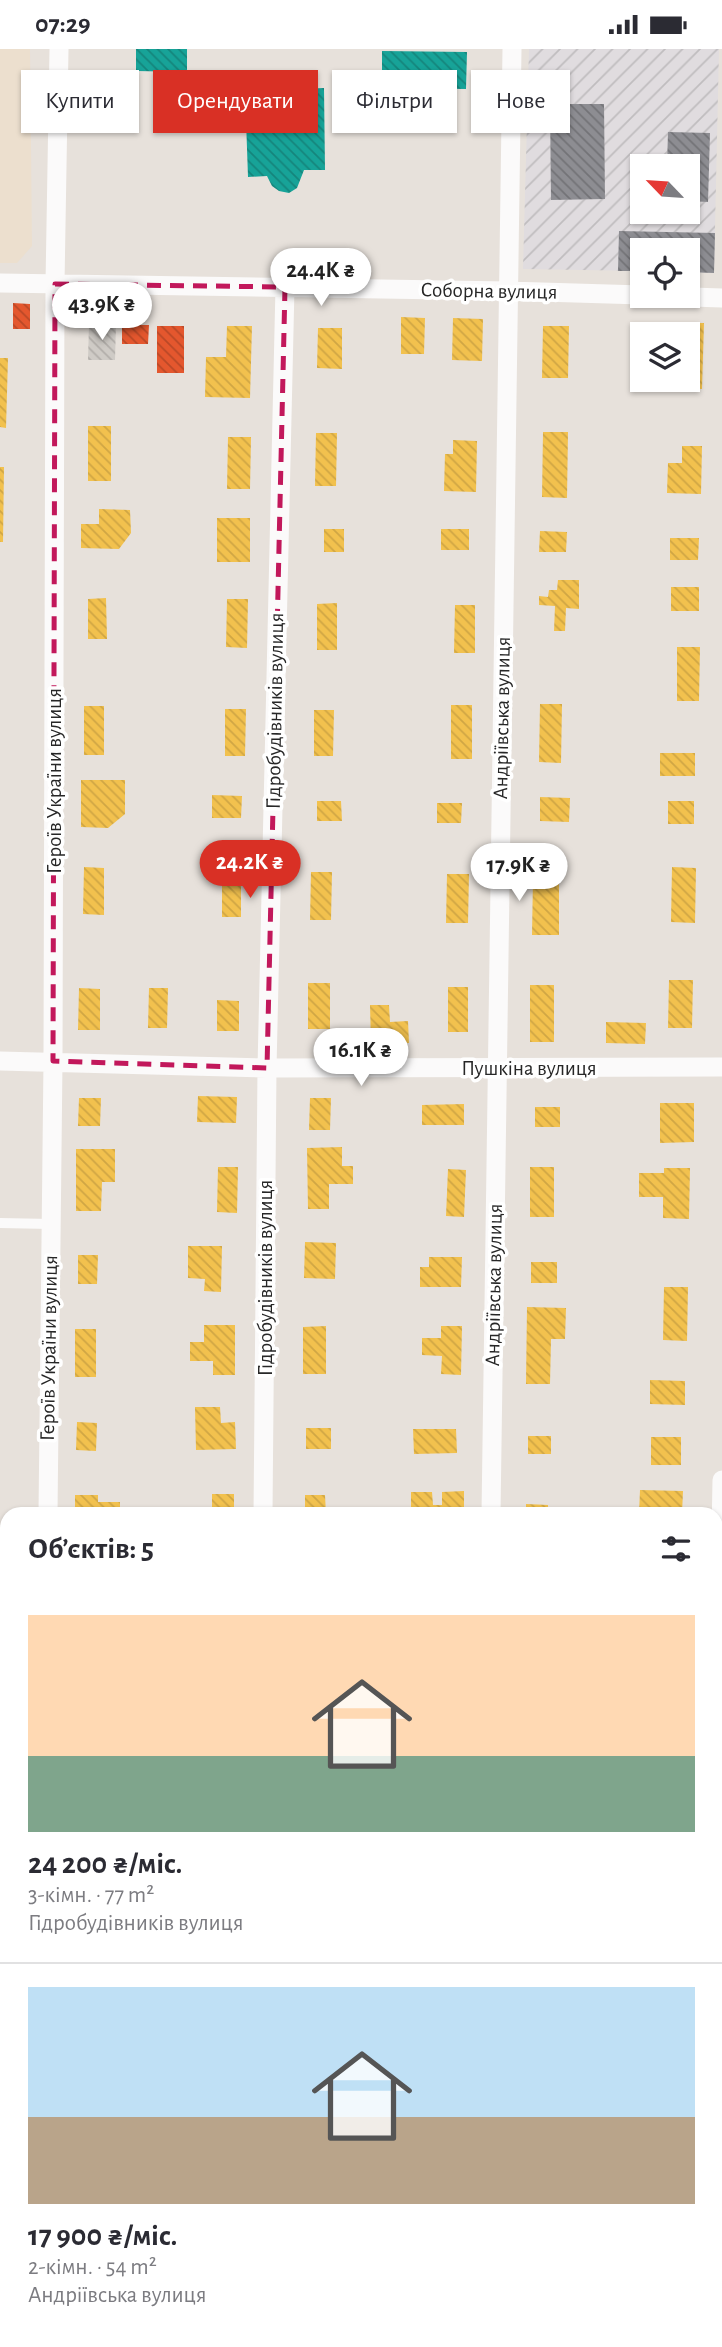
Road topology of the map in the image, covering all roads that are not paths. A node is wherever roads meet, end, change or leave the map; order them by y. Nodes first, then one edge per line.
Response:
1 (59, 49) edge
2 (512, 49) edge
3 (0, 283) edge
4 (55, 284) junction
5 (285, 287) junction
6 (508, 291) junction
7 (630, 295) edge
8 (700, 297) edge
9 (722, 298) edge
10 (0, 1061) edge
11 (53, 1062) junction
12 (722, 1067) edge
13 (267, 1068) junction
14 (496, 1068) junction
15 (0, 1223) edge
16 (51, 1224) junction
17 (722, 1480) edge
18 (48, 1507) edge
19 (263, 1507) edge
20 (491, 1507) edge
21 (722, 1507) edge

1 - 4 street, Героїв України вулиця
2 - 6 street, Андріївська вулиця
3 - 4 street, Соборна вулиця
4 - 5 street, Соборна вулиця
4 - 11 street, Героїв України вулиця
5 - 6 street, Соборна вулиця
5 - 13 street, Гідробудівників вулиця
6 - 7 street, Соборна вулиця
6 - 14 street, Андріївська вулиця
8 - 9 street
10 - 11 street, Пушкіна вулиця
11 - 13 street, Пушкіна вулиця
11 - 16 street, Героїв України вулиця
12 - 14 street, Пушкіна вулиця
13 - 14 street, Пушкіна вулиця
13 - 19 street, Гідробудівників вулиця
14 - 20 street, Андріївська вулиця
15 - 16 lane
16 - 18 street, Героїв України вулиця
17 - 21 street

